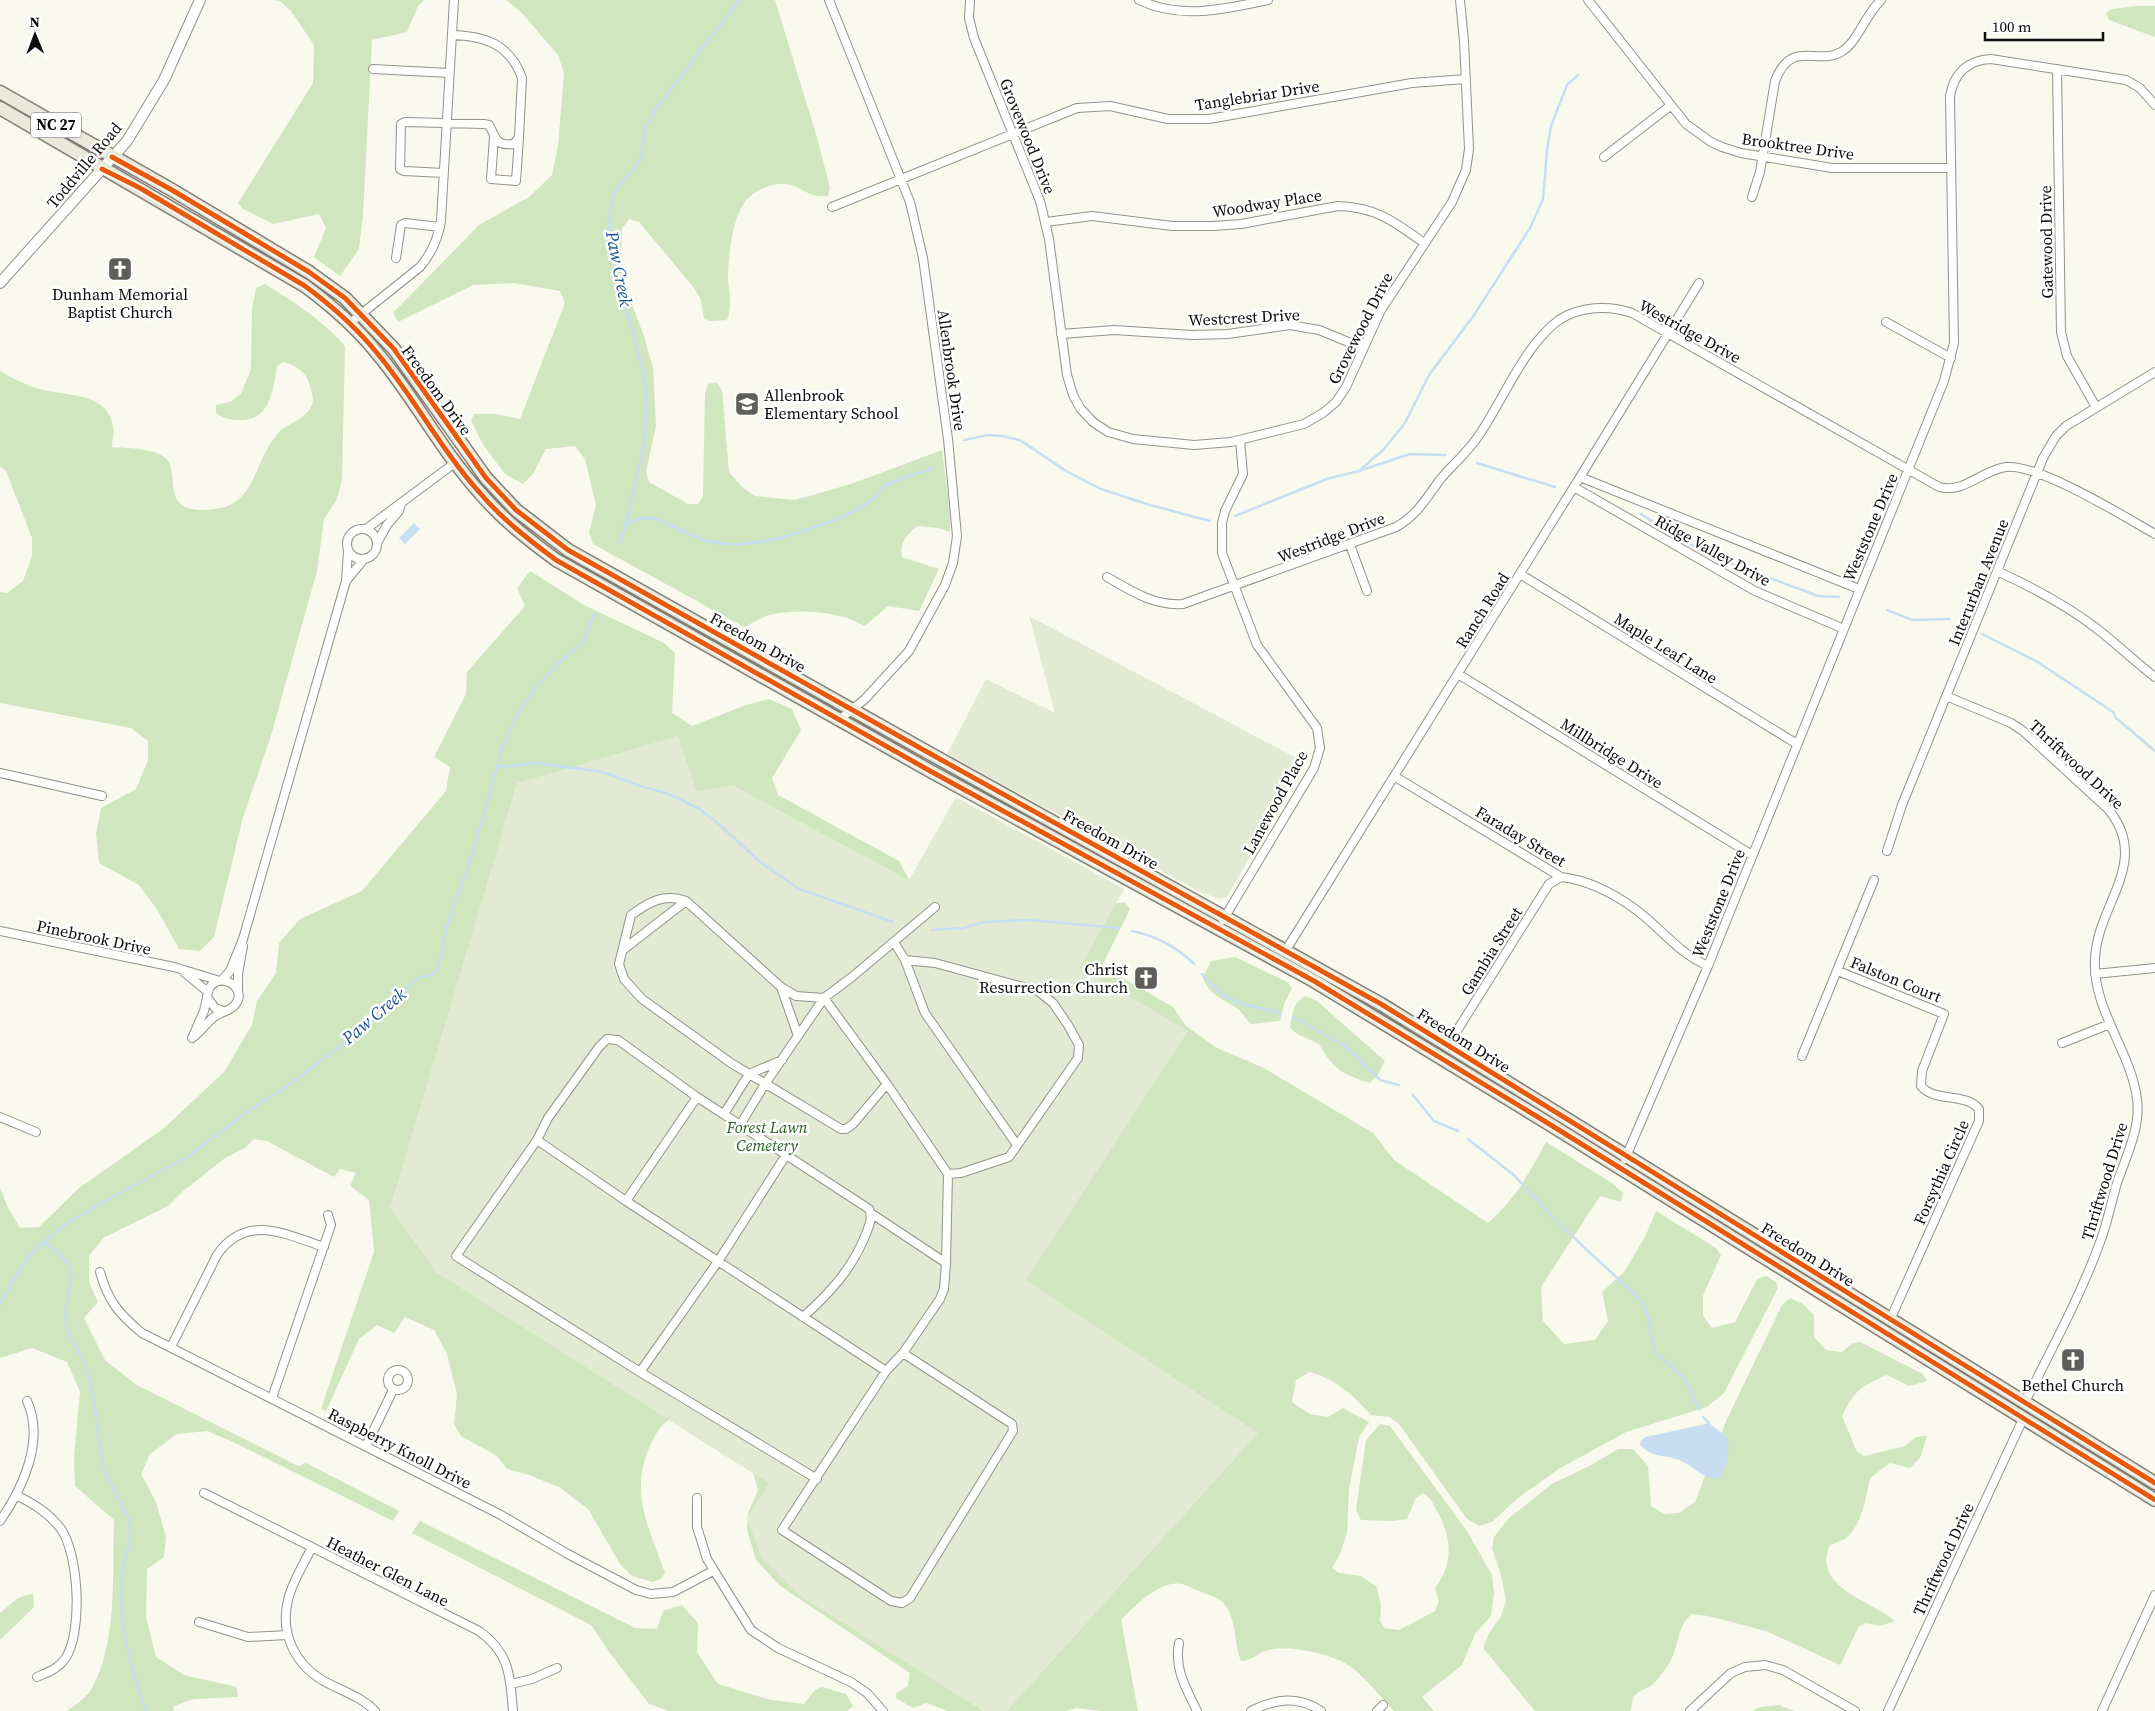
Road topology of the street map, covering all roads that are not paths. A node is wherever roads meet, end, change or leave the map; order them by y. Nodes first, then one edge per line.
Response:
1 (200, 0) edge
2 (454, 0) edge
3 (829, 0) edge
4 (970, 0) edge
5 (1139, 0) edge
6 (1268, 0) edge
7 (1460, 0) edge
8 (1588, 0) edge
9 (1881, 0) edge
10 (452, 35) junction
11 (373, 69) dead end
12 (2057, 69) junction
13 (449, 73) junction
14 (1466, 79) junction
15 (0, 92) edge
16 (2155, 105) edge
17 (1670, 106) junction
18 (0, 108) edge
19 (447, 124) junction
20 (1013, 133) junction
21 (494, 135) junction
22 (519, 137) junction
23 (112, 157) junction
24 (1604, 157) dead end
25 (1763, 157) junction
26 (1951, 168) junction
27 (102, 169) junction
28 (444, 173) junction
29 (902, 178) junction
30 (1752, 197) dead end
31 (832, 207) dead end
32 (1046, 222) junction
33 (440, 227) junction
34 (1424, 242) junction
35 (396, 258) dead end
36 (0, 283) edge
37 (1699, 283) dead end
38 (361, 315) junction
39 (1886, 322) dead end
40 (350, 323) junction
41 (1062, 334) junction
42 (1668, 334) junction
43 (1364, 348) junction
44 (1951, 358) junction
45 (2155, 372) edge
46 (2096, 407) junction
47 (1240, 440) junction
48 (456, 462) junction
49 (1908, 471) junction
50 (2037, 473) junction
51 (1580, 477) junction
52 (1574, 487) junction
53 (401, 504) junction
54 (366, 529) junction
55 (2155, 534) edge
56 (377, 543) junction
57 (1350, 545) junction
58 (348, 551) junction
59 (364, 559) junction
60 (1997, 571) junction
61 (1520, 574) junction
62 (1107, 577) dead end
63 (346, 581) junction
64 (1234, 587) junction
65 (1859, 589) junction
66 (1367, 591) dead end
67 (1844, 629) junction
68 (1458, 674) junction
69 (2155, 677) edge
70 (1946, 696) junction
71 (852, 710) junction
72 (840, 720) junction
73 (1797, 744) junction
74 (0, 774) edge
75 (1394, 776) junction
76 (102, 796) dead end
77 (979, 798) junction
78 (1074, 833) junction
79 (1887, 851) dead end
80 (1752, 856) junction
81 (1560, 877) junction
82 (1874, 880) dead end
83 (686, 901) junction
84 (936, 907) dead end
85 (1225, 916) junction
86 (1218, 928) junction
87 (0, 931) edge
88 (243, 939) junction
89 (894, 942) junction
90 (624, 949) junction
91 (1286, 950) junction
92 (905, 960) junction
93 (1708, 966) junction
94 (2155, 968) edge
95 (182, 970) junction
96 (1838, 971) junction
97 (2095, 974) junction
98 (221, 980) junction
99 (781, 987) junction
100 (238, 992) junction
101 (208, 994) junction
102 (824, 998) junction
103 (224, 1010) junction
104 (1944, 1014) joint
105 (2110, 1024) junction
106 (798, 1036) junction
107 (2062, 1043) dead end
108 (1448, 1045) junction
109 (1802, 1056) dead end
110 (783, 1060) junction
111 (749, 1074) junction
112 (765, 1084) junction
113 (887, 1084) junction
114 (697, 1097) junction
115 (724, 1114) junction
116 (0, 1117) edge
117 (740, 1125) junction
118 (36, 1132) dead end
119 (538, 1140) junction
120 (1017, 1145) junction
121 (786, 1155) junction
122 (1626, 1156) junction
123 (1621, 1169) junction
124 (948, 1174) junction
125 (626, 1201) junction
126 (872, 1214) junction
127 (328, 1215) dead end
128 (324, 1247) junction
129 (718, 1260) junction
130 (946, 1263) junction
131 (100, 1272) dead end
132 (804, 1317) junction
133 (1890, 1320) junction
134 (1895, 1339) junction
135 (171, 1347) junction
136 (903, 1354) junction
137 (886, 1371) junction
138 (640, 1372) junction
139 (393, 1390) dead end
140 (272, 1398) junction
141 (27, 1401) dead end
142 (2025, 1402) junction
143 (2023, 1418) junction
144 (366, 1446) junction
145 (2138, 1473) junction
146 (817, 1479) junction
147 (2155, 1483) edge
148 (204, 1494) dead end
149 (16, 1495) junction
150 (697, 1498) dead end
151 (2155, 1500) edge
152 (0, 1521) edge
153 (312, 1547) junction
154 (713, 1571) junction
155 (2155, 1595) edge
156 (199, 1622) dead end
157 (288, 1635) junction
158 (1179, 1643) dead end
159 (556, 1668) dead end
160 (37, 1677) dead end
161 (511, 1684) junction
162 (1384, 1705) dead end
163 (375, 1711) edge
164 (513, 1711) edge
165 (883, 1711) edge
166 (1197, 1711) edge
167 (1251, 1711) edge
168 (1321, 1711) edge
169 (1377, 1711) edge
170 (1690, 1711) edge
171 (1855, 1711) edge
172 (1888, 1711) edge
173 (2102, 1711) edge

1 - 23 street, Toddville Road
2 - 10 street
3 - 29 street, Allenbrook Drive
4 - 20 street, Grovewood Drive
5 - 6 street
7 - 14 street, Grovewood Drive
8 - 17 street, Brooktree Drive
9 - 25 street
10 - 13 street
10 - 22 street
11 - 13 street
12 - 16 street, Weststone Drive
12 - 26 street, Weststone Drive
12 - 46 street, Gatewood Drive
13 - 19 street
14 - 20 street, Tanglebriar Drive
14 - 34 street, Grovewood Drive
15 - 23 main road, Freedom Drive / NC 27
17 - 24 street
17 - 25 street, Brooktree Drive
18 - 27 main road, Freedom Drive / NC 27
19 - 21 street
19 - 28 street
19 - 28 street
20 - 29 street, Tanglebriar Drive
20 - 32 street, Grovewood Drive
21 - 22 street
21 - 22 street
23 - 27 street, Toddville Road
23 - 38 main road, Freedom Drive / NC 27
25 - 26 street, Brooktree Drive
25 - 30 street
26 - 44 street, Weststone Drive
27 - 36 street, Toddville Road
27 - 40 main road, Freedom Drive / NC 27
28 - 33 street
29 - 31 street, Tanglebriar Drive
29 - 71 street, Allenbrook Drive
32 - 34 street, Woodway Place
32 - 41 street, Grovewood Drive
33 - 35 street
33 - 38 street
34 - 43 street, Grovewood Drive
37 - 42 street, Ranch Road
38 - 40 street
38 - 71 main road, Freedom Drive / NC 27
39 - 44 street
40 - 48 main road, Freedom Drive / NC 27
41 - 43 street, Westcrest Drive
41 - 47 street, Grovewood Drive
42 - 49 street, Westridge Drive
42 - 51 street, Ranch Road
42 - 57 street, Westridge Drive
43 - 47 street, Grovewood Drive
44 - 49 street, Weststone Drive
45 - 46 street, Interurban Avenue
46 - 50 street, Interurban Avenue
47 - 64 street, Lanewood Place
48 - 53 street
48 - 72 main road, Freedom Drive / NC 27
49 - 50 street, Westridge Drive
49 - 65 street, Weststone Drive
50 - 55 street, Westridge Drive
50 - 60 street, Interurban Avenue
51 - 52 street, Ranch Road
51 - 65 street, Ridge Valley Drive
52 - 61 street, Ranch Road
52 - 67 street, Ridge Valley Drive
53 - 54 street
53 - 56 street
54 - 56 street
54 - 58 street
56 - 59 street
57 - 64 street, Westridge Drive
57 - 66 street
58 - 59 street
58 - 63 street
59 - 63 street
60 - 69 street
60 - 70 street, Interurban Avenue
61 - 68 street, Ranch Road
61 - 73 street, Maple Leaf Lane
62 - 64 street, Westridge Drive
63 - 88 street
64 - 85 street, Lanewood Place
65 - 67 street, Weststone Drive
67 - 73 street, Weststone Drive
68 - 75 street, Ranch Road
68 - 80 street, Millbridge Drive
70 - 79 street, Interurban Avenue
70 - 97 street, Thriftwood Drive
71 - 72 street, Allenbrook Drive
71 - 78 main road, Freedom Drive / NC 27
72 - 77 main road, Freedom Drive / NC 27
73 - 80 street, Weststone Drive
74 - 76 street
75 - 81 street, Faraday Street
75 - 91 street, Ranch Road
77 - 78 main road
77 - 86 main road, Freedom Drive / NC 27
78 - 85 main road, Freedom Drive / NC 27
80 - 93 street, Weststone Drive
81 - 93 street, Faraday Street
81 - 108 street, Gambia Street
82 - 96 street
83 - 90 street
83 - 90 street
83 - 99 street
84 - 89 street
85 - 86 street, Lanewood Place
85 - 91 main road, Freedom Drive / NC 27
86 - 123 main road, Freedom Drive / NC 27
87 - 95 street, Pinebrook Drive
88 - 98 street
88 - 100 street
89 - 92 street
89 - 102 street
90 - 111 street
91 - 108 main road, Freedom Drive / NC 27
92 - 120 street
92 - 120 street
93 - 122 street, Weststone Drive
94 - 97 street
95 - 98 street, Pinebrook Drive
95 - 101 street, Pinebrook Drive
96 - 104 street, Falston Court
96 - 109 street
97 - 105 street, Thriftwood Drive
98 - 100 street
98 - 101 street
99 - 102 street
99 - 106 street
100 - 103 street
101 - 103 street
101 - 103 street
102 - 106 street
102 - 113 street
104 - 133 street, Forsythia Circle
105 - 107 street
105 - 142 street, Thriftwood Drive
106 - 110 street
108 - 122 main road, Freedom Drive / NC 27
110 - 111 street
110 - 112 street
111 - 112 street
111 - 115 street
112 - 113 street
112 - 117 street
113 - 124 street
114 - 115 street
114 - 119 street
114 - 125 street
115 - 117 street
116 - 118 street
117 - 121 street
119 - 125 street
119 - 138 street
120 - 124 street
121 - 126 street
121 - 129 street
122 - 123 street, Weststone Drive
122 - 133 main road, Freedom Drive / NC 27
123 - 134 main road, Freedom Drive / NC 27
124 - 130 street
125 - 129 street
126 - 130 street
126 - 132 street
127 - 128 street
128 - 135 street
128 - 140 street
129 - 132 street
129 - 138 street
130 - 136 street
131 - 135 street, Raspberry Knoll Drive
132 - 137 street
133 - 142 main road, Freedom Drive / NC 27
134 - 142 main road
134 - 143 main road, Freedom Drive / NC 27
135 - 140 street, Raspberry Knoll Drive
136 - 137 street
136 - 146 street
137 - 146 street
138 - 146 street
139 - 144 street
140 - 144 street, Raspberry Knoll Drive
141 - 149 street
142 - 145 main road, Freedom Drive / NC 27
143 - 145 main road
143 - 151 main road, Freedom Drive / NC 27
143 - 172 street, Thriftwood Drive
144 - 154 street, Raspberry Knoll Drive
145 - 147 main road, Freedom Drive / NC 27
148 - 153 street, Heather Glen Lane
149 - 152 street
149 - 160 street
150 - 154 street
153 - 157 street
153 - 161 street, Heather Glen Lane
154 - 165 street
155 - 173 street
156 - 157 street
157 - 163 street
158 - 166 street
159 - 161 street
161 - 164 street, Heather Glen Lane
162 - 169 street
167 - 168 street
170 - 171 street

